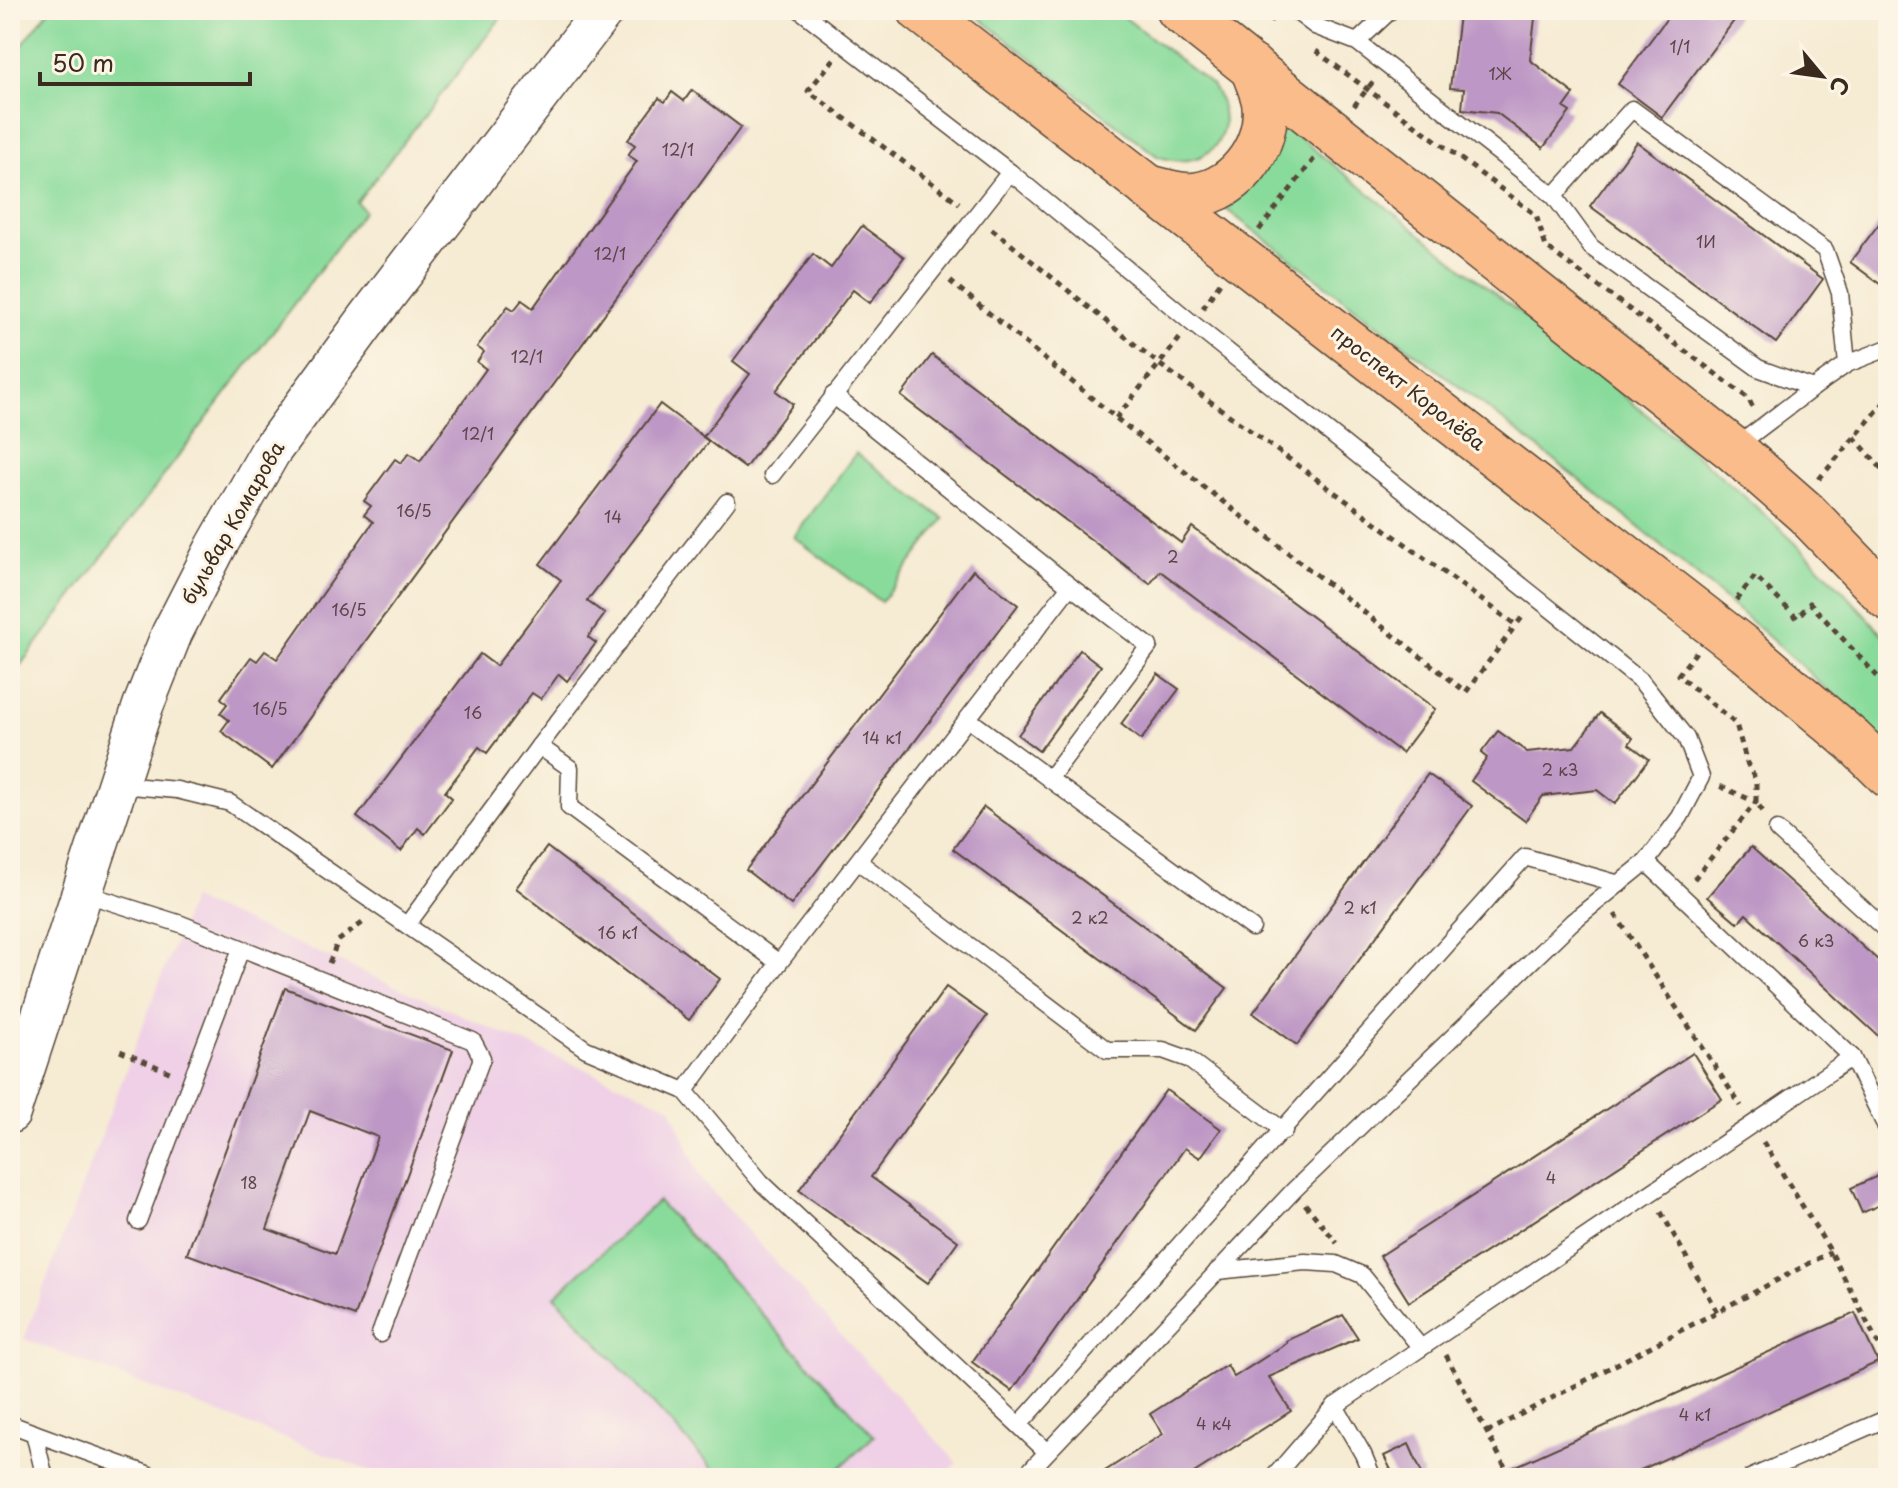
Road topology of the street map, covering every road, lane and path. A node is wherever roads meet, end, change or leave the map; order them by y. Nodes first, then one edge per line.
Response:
1 (604, 10) edge
2 (800, 10) edge
3 (920, 10) edge
4 (1179, 10) edge
5 (1259, 10) edge
6 (1294, 10) edge
7 (1391, 10) edge
8 (1283, 28) dead end
9 (1357, 42) junction
10 (845, 45) junction
11 (1307, 45) dead end
12 (1252, 67) junction
13 (1010, 172) junction
14 (1148, 187) junction
15 (1554, 196) junction
16 (976, 216) junction
17 (1239, 257) junction
18 (934, 268) junction
19 (1192, 323) junction
20 (1888, 348) edge
21 (1159, 364) junction
22 (1847, 364) junction
23 (1813, 388) junction
24 (833, 395) junction
25 (1888, 398) edge
26 (1116, 418) junction
27 (1854, 437) junction
28 (1748, 438) junction
29 (772, 475) dead end
30 (1888, 476) edge
31 (1815, 483) dead end
32 (727, 502) dead end
33 (1070, 586) junction
34 (1536, 598) junction
35 (1888, 598) edge
36 (1516, 625) junction
37 (968, 719) junction
38 (539, 746) junction
39 (1888, 775) edge
40 (1701, 777) junction
41 (1049, 779) junction
42 (119, 785) junction
43 (1777, 830) dead end
44 (859, 862) junction
45 (1646, 862) junction
46 (1619, 884) junction
47 (83, 893) junction
48 (1681, 895) junction
49 (382, 908) junction
50 (407, 925) junction
51 (1252, 928) dead end
52 (1888, 932) edge
53 (241, 949) junction
54 (779, 963) junction
55 (321, 980) junction
56 (120, 1051) dead end
57 (1852, 1057) junction
58 (191, 1082) junction
59 (685, 1091) junction
60 (10, 1113) edge
61 (1284, 1131) junction
62 (1888, 1131) edge
63 (1294, 1190) junction
64 (1651, 1193) junction
65 (138, 1221) dead end
66 (1831, 1252) dead end
67 (1217, 1271) junction
68 (1362, 1275) junction
69 (1717, 1312) junction
70 (380, 1334) dead end
71 (1437, 1337) junction
72 (1421, 1348) junction
73 (1335, 1406) junction
74 (1888, 1418) edge
75 (10, 1424) edge
76 (1020, 1424) junction
77 (1487, 1432) junction
78 (34, 1433) junction
79 (1047, 1452) junction
80 (45, 1478) edge
81 (158, 1478) edge
82 (1023, 1478) edge
83 (1273, 1478) edge
84 (1373, 1478) edge
85 (1511, 1478) edge
86 (1750, 1478) edge

1 - 42 street, бульвар Комарова
2 - 10 lane
3 - 14 main road, проспект Королёва
4 - 12 main road
5 - 8 path
6 - 9 lane
7 - 9 lane
9 - 15 lane
10 - 13 lane
10 - 16 path
11 - 28 path
12 - 14 main road
12 - 28 main road
13 - 16 lane
13 - 19 lane
14 - 17 main road, проспект Королёва
15 - 22 lane
15 - 23 lane
16 - 18 lane
16 - 21 path
17 - 19 path
17 - 39 main road, проспект Королёва
18 - 24 lane
18 - 26 path
19 - 21 path
19 - 34 lane
20 - 22 lane
21 - 26 path
21 - 36 path
22 - 23 lane
23 - 28 lane
24 - 29 lane
24 - 33 lane
25 - 27 path
26 - 36 path
27 - 30 path
27 - 31 path
28 - 35 main road
32 - 38 lane
33 - 37 lane
33 - 41 lane
34 - 36 path
34 - 40 lane
37 - 41 lane
37 - 44 lane
38 - 50 lane
38 - 54 lane
40 - 45 lane
40 - 48 path
41 - 51 lane
42 - 47 street, бульвар Комарова
42 - 49 lane
43 - 52 lane
44 - 54 lane
44 - 61 lane
45 - 46 lane
45 - 48 lane
46 - 61 lane
46 - 63 lane
47 - 53 lane
47 - 60 street, бульвар Комарова
48 - 57 lane
49 - 50 lane
49 - 55 path
50 - 59 lane
53 - 55 lane
53 - 58 lane
54 - 59 lane
55 - 70 lane
56 - 58 path
57 - 62 lane
57 - 64 lane
58 - 65 lane
59 - 76 lane
61 - 76 lane
63 - 67 lane
63 - 68 path
64 - 69 path
64 - 71 lane
66 - 69 path
67 - 68 lane
67 - 79 lane
68 - 72 lane
69 - 77 path
71 - 72 lane
71 - 77 path
72 - 73 lane
73 - 83 lane
73 - 84 lane
74 - 86 lane
75 - 78 lane
76 - 79 lane
77 - 85 path
78 - 80 lane
78 - 81 lane
79 - 82 lane

